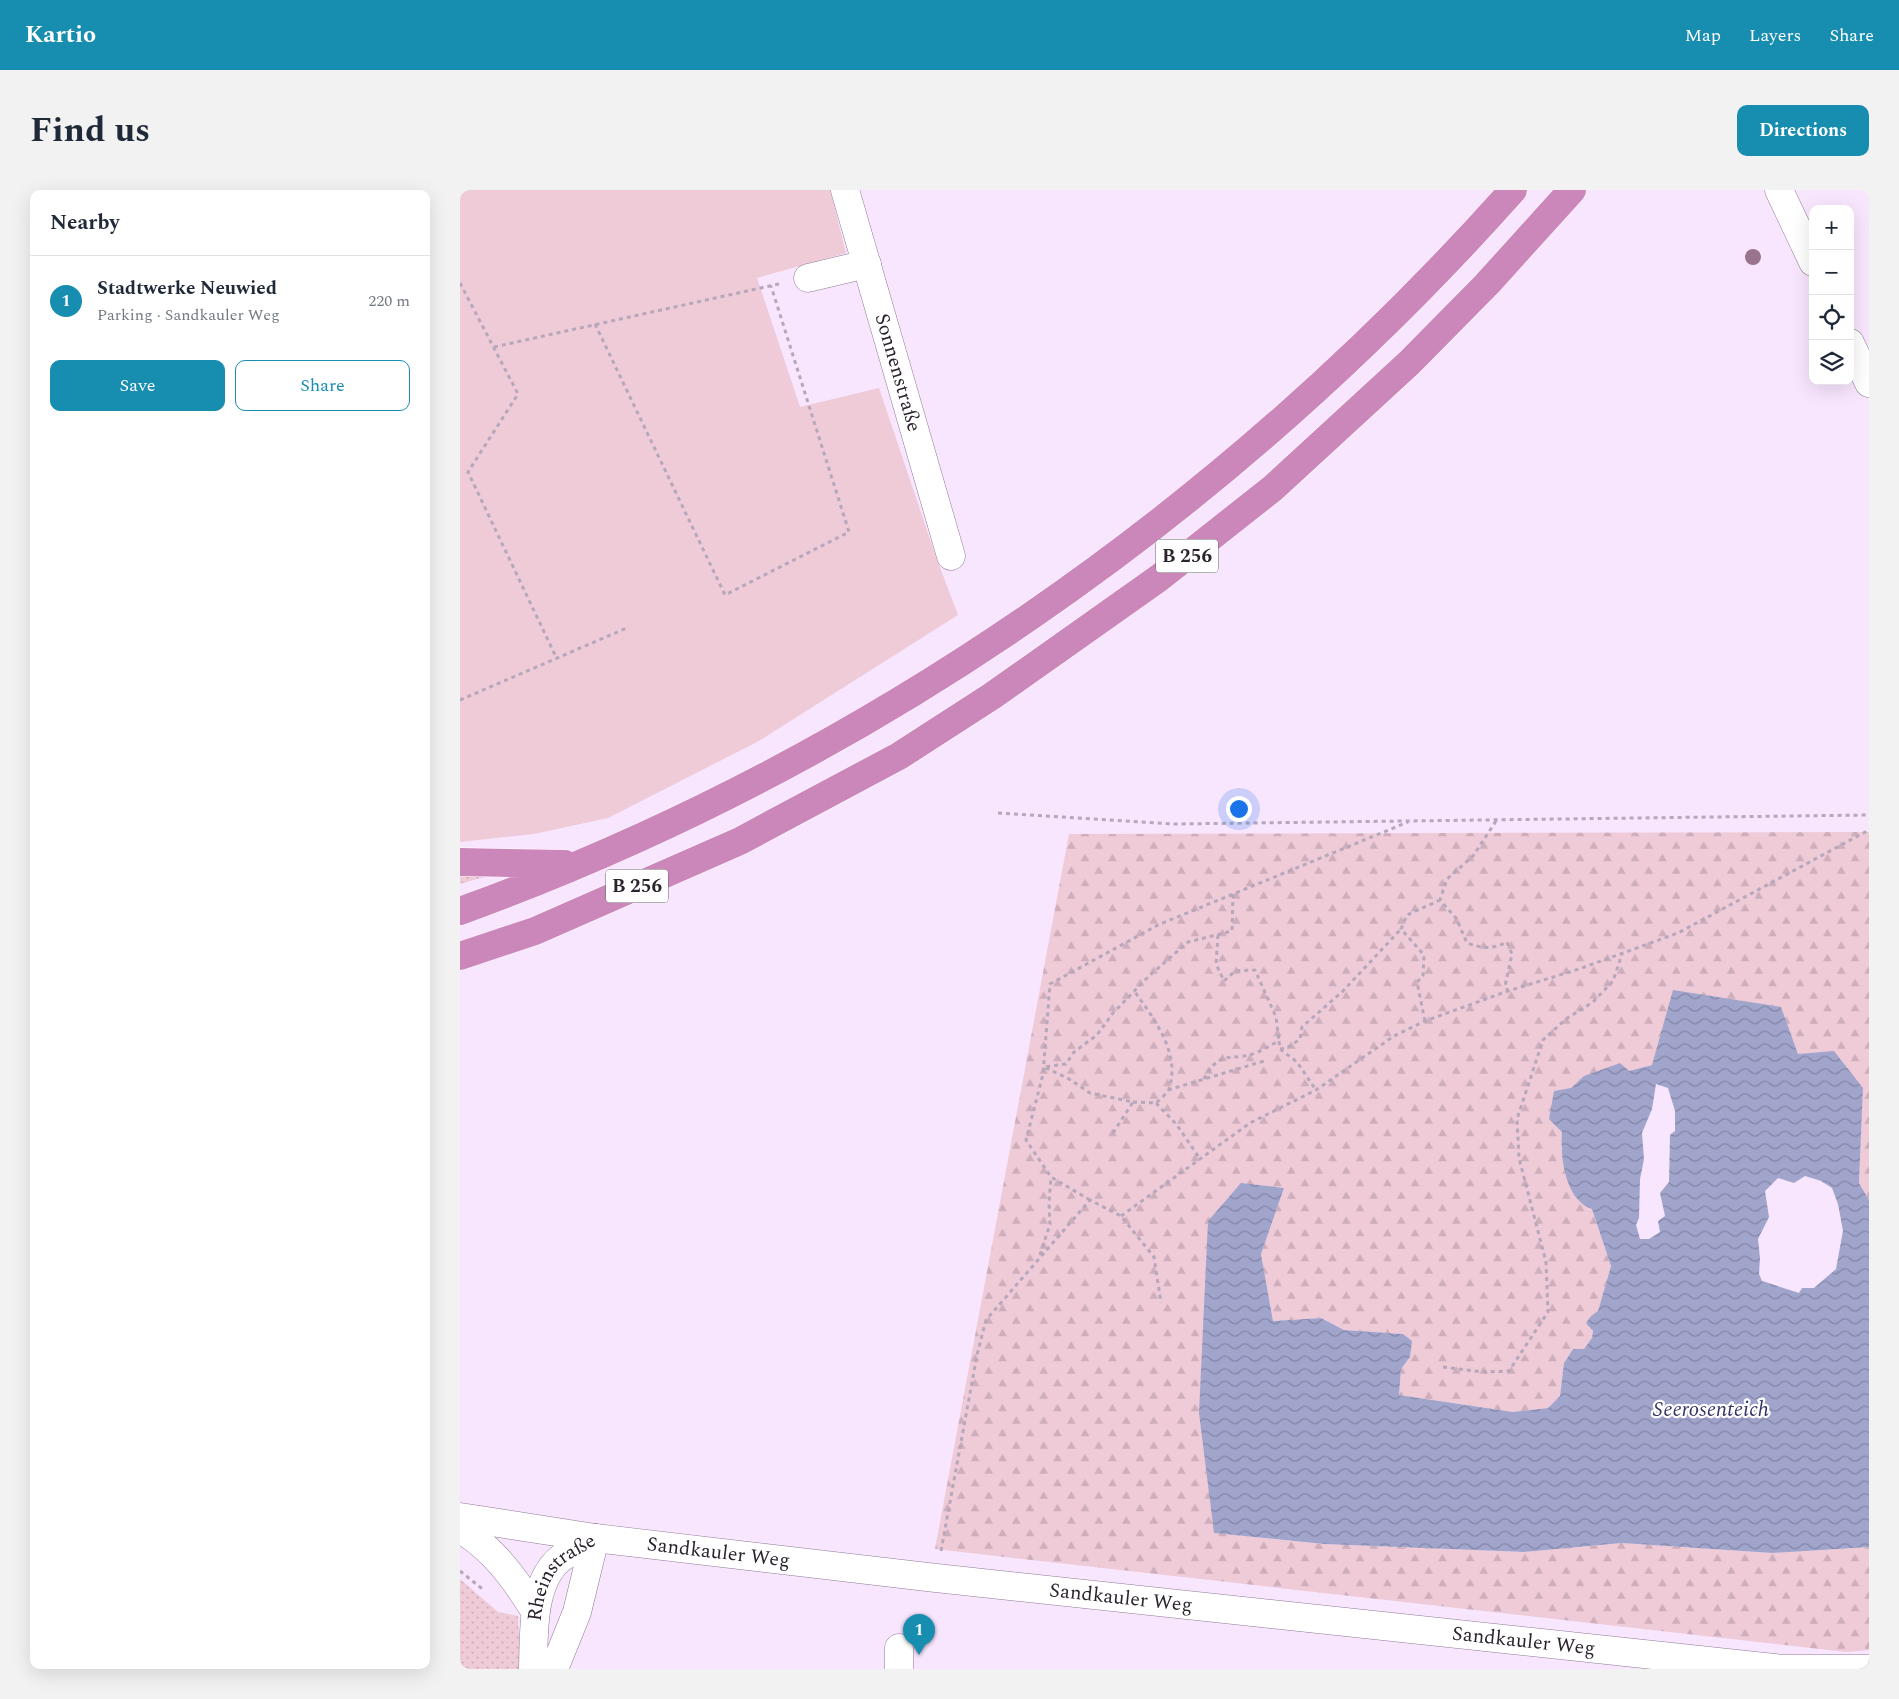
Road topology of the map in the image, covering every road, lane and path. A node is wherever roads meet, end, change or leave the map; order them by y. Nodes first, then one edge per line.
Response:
1 (845, 190) edge
2 (1513, 190) edge
3 (1572, 190) edge
4 (1779, 190) edge
5 (1809, 254) edge
6 (867, 264) junction
7 (808, 278) joint
8 (460, 283) edge
9 (771, 286) junction
10 (595, 324) junction
11 (493, 347) junction
12 (1854, 351) edge
13 (1869, 383) edge
14 (951, 556) dead end
15 (629, 627) dead end
16 (557, 659) junction
17 (460, 700) edge
18 (998, 813) dead end
19 (1869, 816) edge
20 (1496, 820) junction
21 (1411, 821) junction
22 (1869, 830) edge
23 (460, 862) edge
24 (579, 864) junction
25 (1233, 894) junction
26 (1440, 900) junction
27 (460, 911) edge
28 (1401, 929) junction
29 (1218, 935) junction
30 (1622, 953) junction
31 (460, 956) edge
32 (1508, 991) junction
33 (1135, 992) junction
34 (1425, 1021) junction
35 (1279, 1040) junction
36 (1280, 1049) junction
37 (1264, 1061) dead end
38 (1044, 1067) junction
39 (1204, 1079) junction
40 (1168, 1090) junction
41 (1316, 1090) junction
42 (1133, 1102) junction
43 (1156, 1103) junction
44 (1114, 1133) dead end
45 (1200, 1159) junction
46 (1051, 1177) junction
47 (1090, 1200) junction
48 (1121, 1216) junction
49 (1039, 1258) junction
50 (1161, 1303) dead end
51 (1443, 1368) dead end
52 (460, 1517) edge
53 (460, 1529) edge
54 (594, 1538) junction
55 (936, 1578) junction
56 (535, 1611) junction
57 (1686, 1664) edge
58 (533, 1669) edge
59 (554, 1669) edge
60 (1783, 1669) edge
61 (1869, 1669) edge

1 - 6 street, Sonnenstraße
2 - 24 highway, B 256
3 - 31 highway, B 256
4 - 5 street
6 - 7 street
6 - 14 street, Sonnenstraße
7 - 9 path
8 - 11 path
9 - 10 path
9 - 10 path
10 - 11 path
11 - 16 path
12 - 13 street
15 - 16 path
16 - 17 path
18 - 21 path
19 - 20 path
20 - 21 path
20 - 26 path
21 - 25 path
22 - 30 path
23 - 24 highway
24 - 27 highway, B 256
25 - 29 path
25 - 38 path
26 - 28 path
26 - 32 path
28 - 34 path
28 - 36 path
29 - 33 path
29 - 35 path
30 - 32 path
30 - 51 path
32 - 34 path
33 - 38 path
33 - 40 path
34 - 41 path
35 - 36 path
35 - 39 path
36 - 41 path
37 - 39 path
38 - 42 path
38 - 46 path
39 - 40 path
40 - 43 path
41 - 45 path
42 - 43 path
42 - 44 path
43 - 45 path
45 - 48 path
46 - 47 path
46 - 49 path
47 - 48 path
47 - 49 path
48 - 50 path
49 - 55 path
52 - 54 street, Sandkauler Weg
53 - 56 street
54 - 55 street, Sandkauler Weg
54 - 56 street, Rheinstraße
54 - 59 street, Rheinstraße
55 - 57 street, Sandkauler Weg
56 - 58 street, Rheinstraße
57 - 60 street, Sandkauler Weg
60 - 61 street, Sandkauler Weg

